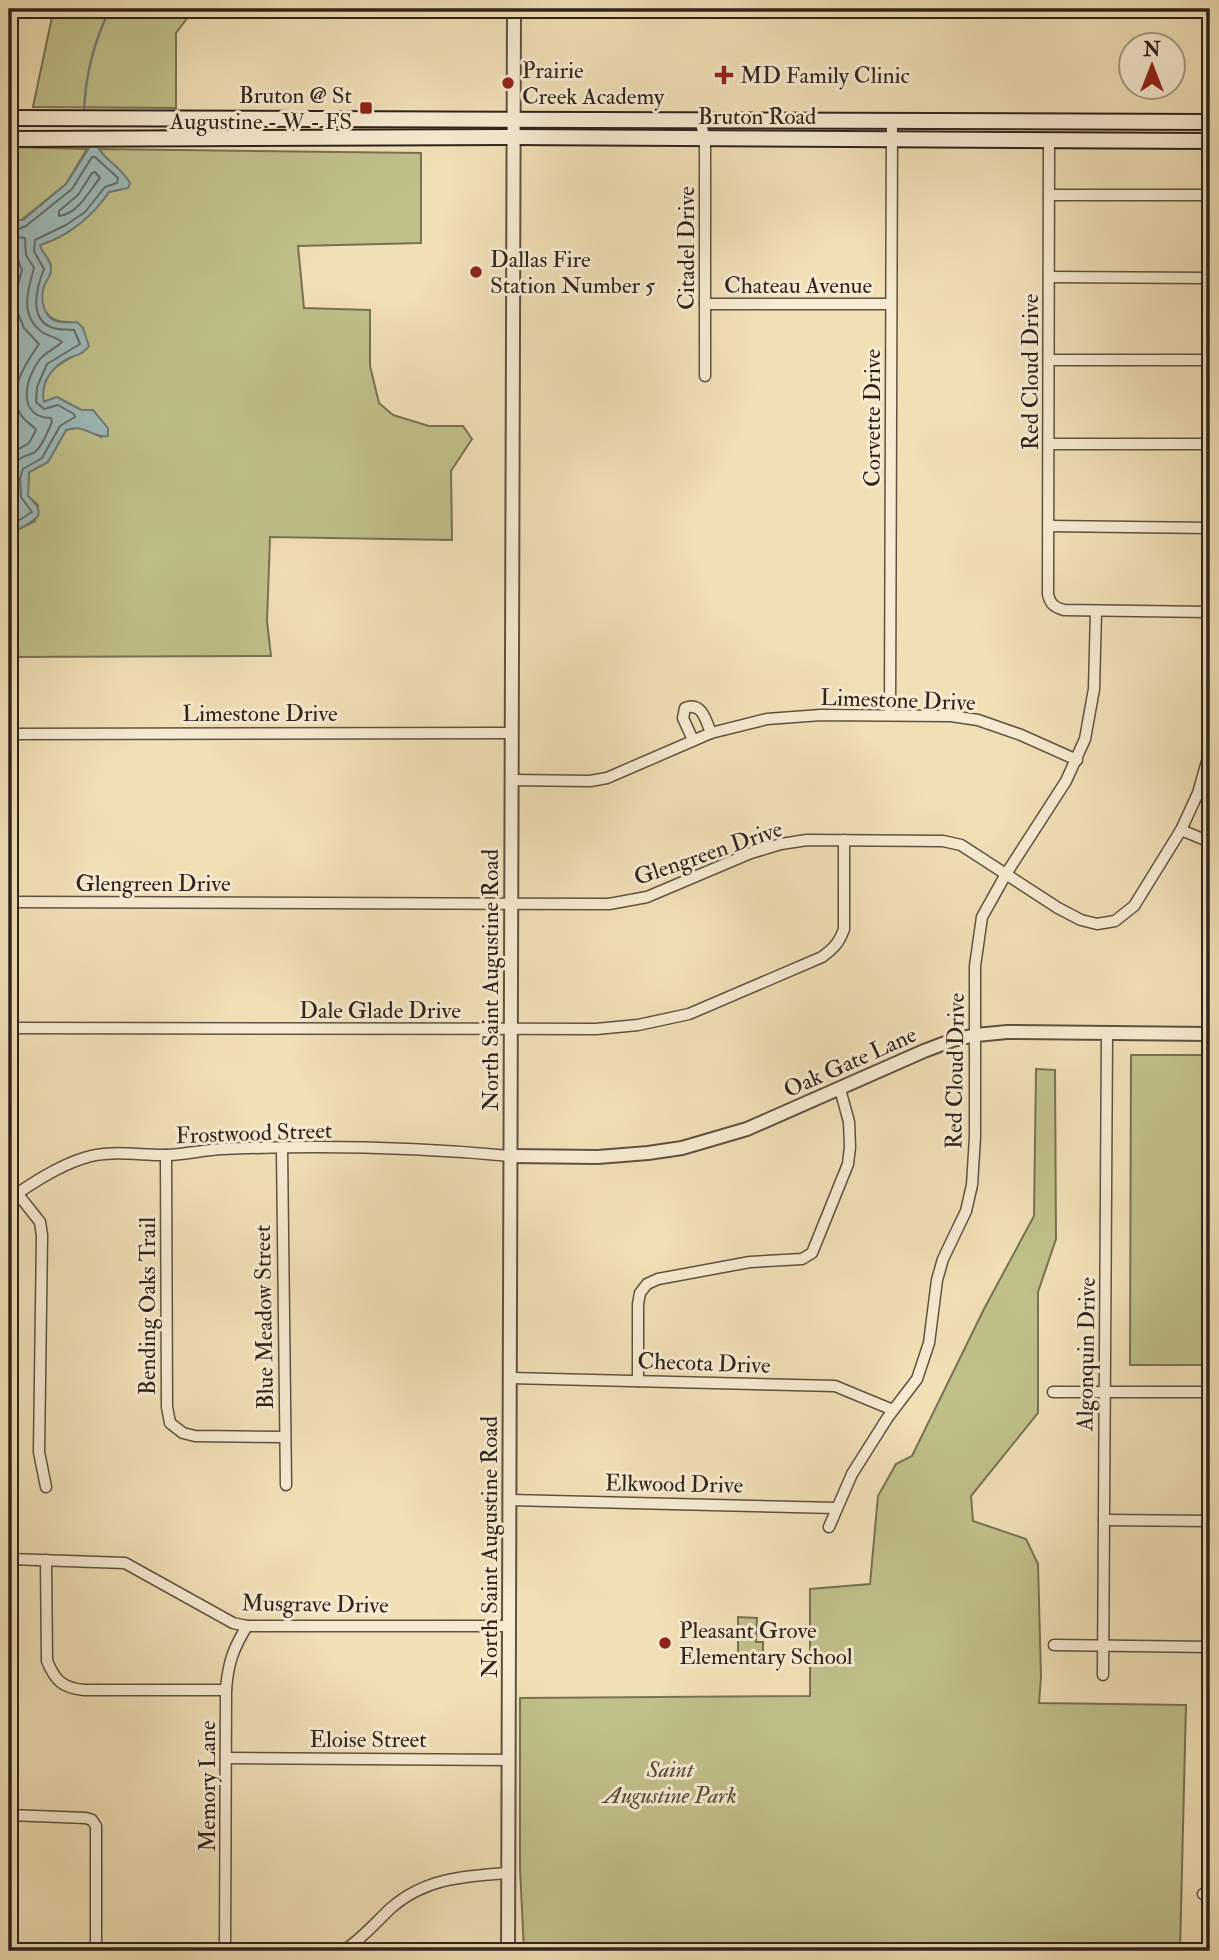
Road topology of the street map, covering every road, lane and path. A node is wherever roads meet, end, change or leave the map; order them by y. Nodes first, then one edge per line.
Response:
1 (514, 9) edge
2 (9, 118) edge
3 (275, 119) junction
4 (514, 120) junction
5 (700, 120) junction
6 (892, 121) junction
7 (1007, 121) junction
8 (1048, 121) junction
9 (1159, 122) junction
10 (1210, 122) edge
11 (513, 138) junction
12 (705, 138) junction
13 (9, 139) edge
14 (275, 139) junction
15 (892, 140) junction
16 (1008, 140) junction
17 (1049, 141) junction
18 (1160, 141) junction
19 (1210, 141) edge
20 (1049, 195) junction
21 (1210, 195) edge
22 (1049, 278) junction
23 (1210, 278) edge
24 (705, 304) junction
25 (891, 304) junction
26 (1049, 360) junction
27 (1210, 360) edge
28 (705, 376) dead end
29 (1049, 444) junction
30 (1210, 444) edge
31 (1049, 526) junction
32 (1210, 528) edge
33 (1096, 611) junction
34 (1210, 612) edge
35 (890, 715) junction
36 (511, 733) junction
37 (711, 733) junction
38 (9, 734) edge
39 (693, 740) junction
40 (1210, 751) edge
41 (1077, 760) junction
42 (511, 780) junction
43 (1181, 830) junction
44 (844, 840) junction
45 (1210, 842) edge
46 (1006, 874) junction
47 (9, 902) edge
48 (510, 904) junction
49 (9, 1028) edge
50 (511, 1030) junction
51 (1107, 1033) junction
52 (1210, 1034) edge
53 (976, 1035) junction
54 (840, 1089) junction
55 (282, 1149) junction
56 (166, 1155) junction
57 (511, 1156) junction
58 (9, 1183) edge
59 (13, 1196) edge
60 (510, 1378) junction
61 (638, 1381) junction
62 (1053, 1392) dead end
63 (1104, 1392) junction
64 (1210, 1392) edge
65 (893, 1410) junction
66 (285, 1437) junction
67 (286, 1485) dead end
68 (46, 1487) dead end
69 (510, 1500) junction
70 (837, 1508) junction
71 (1104, 1520) junction
72 (1210, 1521) edge
73 (829, 1527) dead end
74 (9, 1559) edge
75 (46, 1560) junction
76 (247, 1626) junction
77 (509, 1626) junction
78 (1054, 1646) dead end
79 (1102, 1646) junction
80 (1210, 1647) edge
81 (1103, 1675) dead end
82 (226, 1690) junction
83 (226, 1758) junction
84 (509, 1760) junction
85 (9, 1815) edge
86 (508, 1873) junction
87 (96, 1951) edge
88 (225, 1951) edge
89 (343, 1951) edge
90 (508, 1951) edge

1 - 4 street, North Saint Augustine Road
2 - 3 main road, Bruton Road
3 - 4 main road, Bruton Road
3 - 14 main road
4 - 5 main road, Bruton Road
4 - 11 street, North Saint Augustine Road
5 - 6 main road, Bruton Road
5 - 12 street, Citadel Drive
6 - 7 main road, Bruton Road
6 - 15 street, Corvette Drive
7 - 8 main road, Bruton Road
7 - 16 main road
8 - 9 main road, Bruton Road
8 - 17 main road
9 - 10 main road, Bruton Road
9 - 18 main road
11 - 12 main road, Bruton Road
11 - 14 main road, Bruton Road
11 - 36 street, North Saint Augustine Road
12 - 15 main road, Bruton Road
12 - 24 street, Citadel Drive
13 - 14 main road, Bruton Road
15 - 16 main road, Bruton Road
15 - 25 street, Corvette Drive
16 - 17 main road, Bruton Road
17 - 18 main road, Bruton Road
17 - 20 street, Red Cloud Drive
18 - 19 main road, Bruton Road
20 - 21 street
20 - 22 street, Red Cloud Drive
22 - 23 street
22 - 26 street, Red Cloud Drive
24 - 25 street, Chateau Avenue
24 - 28 street, Citadel Drive
25 - 35 street, Corvette Drive
26 - 27 street
26 - 29 street, Red Cloud Drive
29 - 30 street
29 - 31 street, Red Cloud Drive
31 - 32 street
31 - 33 street, Red Cloud Drive
33 - 34 street
33 - 41 street, Red Cloud Drive
35 - 37 street, Limestone Drive
35 - 41 street, Limestone Drive
36 - 38 street, Limestone Drive
36 - 42 street, North Saint Augustine Road
37 - 39 street, Limestone Drive
37 - 39 street
39 - 42 street, Limestone Drive
40 - 43 street, Glengreen Drive
41 - 46 street, Red Cloud Drive
42 - 48 street, North Saint Augustine Road
43 - 45 street
43 - 46 street, Glengreen Drive
44 - 46 street, Glengreen Drive
44 - 48 street, Glengreen Drive
44 - 50 street, Dale Glade Drive
46 - 53 street, Red Cloud Drive
47 - 48 street, Glengreen Drive
48 - 50 street, North Saint Augustine Road
49 - 50 street, Dale Glade Drive
50 - 57 street, North Saint Augustine Road
51 - 52 street, Oak Gate Lane
51 - 53 street, Oak Gate Lane
51 - 63 street, Algonquin Drive
53 - 54 street, Oak Gate Lane
53 - 65 street, Red Cloud Drive
54 - 57 street, Oak Gate Lane
54 - 61 street
55 - 56 street, Frostwood Street
55 - 57 street, Frostwood Street
55 - 66 street, Blue Meadow Street
56 - 59 street, Frostwood Street
56 - 66 street, Bending Oaks Trail
57 - 60 street, North Saint Augustine Road
58 - 59 street
59 - 68 street
60 - 61 street, Checota Drive
60 - 69 street, North Saint Augustine Road
61 - 65 street, Checota Drive
62 - 63 street
63 - 64 street
63 - 71 street, Algonquin Drive
65 - 70 street, Red Cloud Drive
66 - 67 street, Blue Meadow Street
69 - 70 street, Elkwood Drive
69 - 77 street, North Saint Augustine Road
70 - 73 street, Red Cloud Drive
71 - 72 street
71 - 79 street, Algonquin Drive
74 - 75 street, Musgrave Drive
75 - 76 street, Musgrave Drive
75 - 82 street
76 - 77 street, Musgrave Drive
76 - 82 street, Memory Lane
77 - 84 street, North Saint Augustine Road
78 - 79 street
79 - 80 street
79 - 81 street, Algonquin Drive
82 - 83 street, Memory Lane
83 - 84 street, Eloise Street
83 - 88 street, Memory Lane
84 - 86 street, North Saint Augustine Road
85 - 87 street
86 - 89 street
86 - 90 street, North Saint Augustine Road

